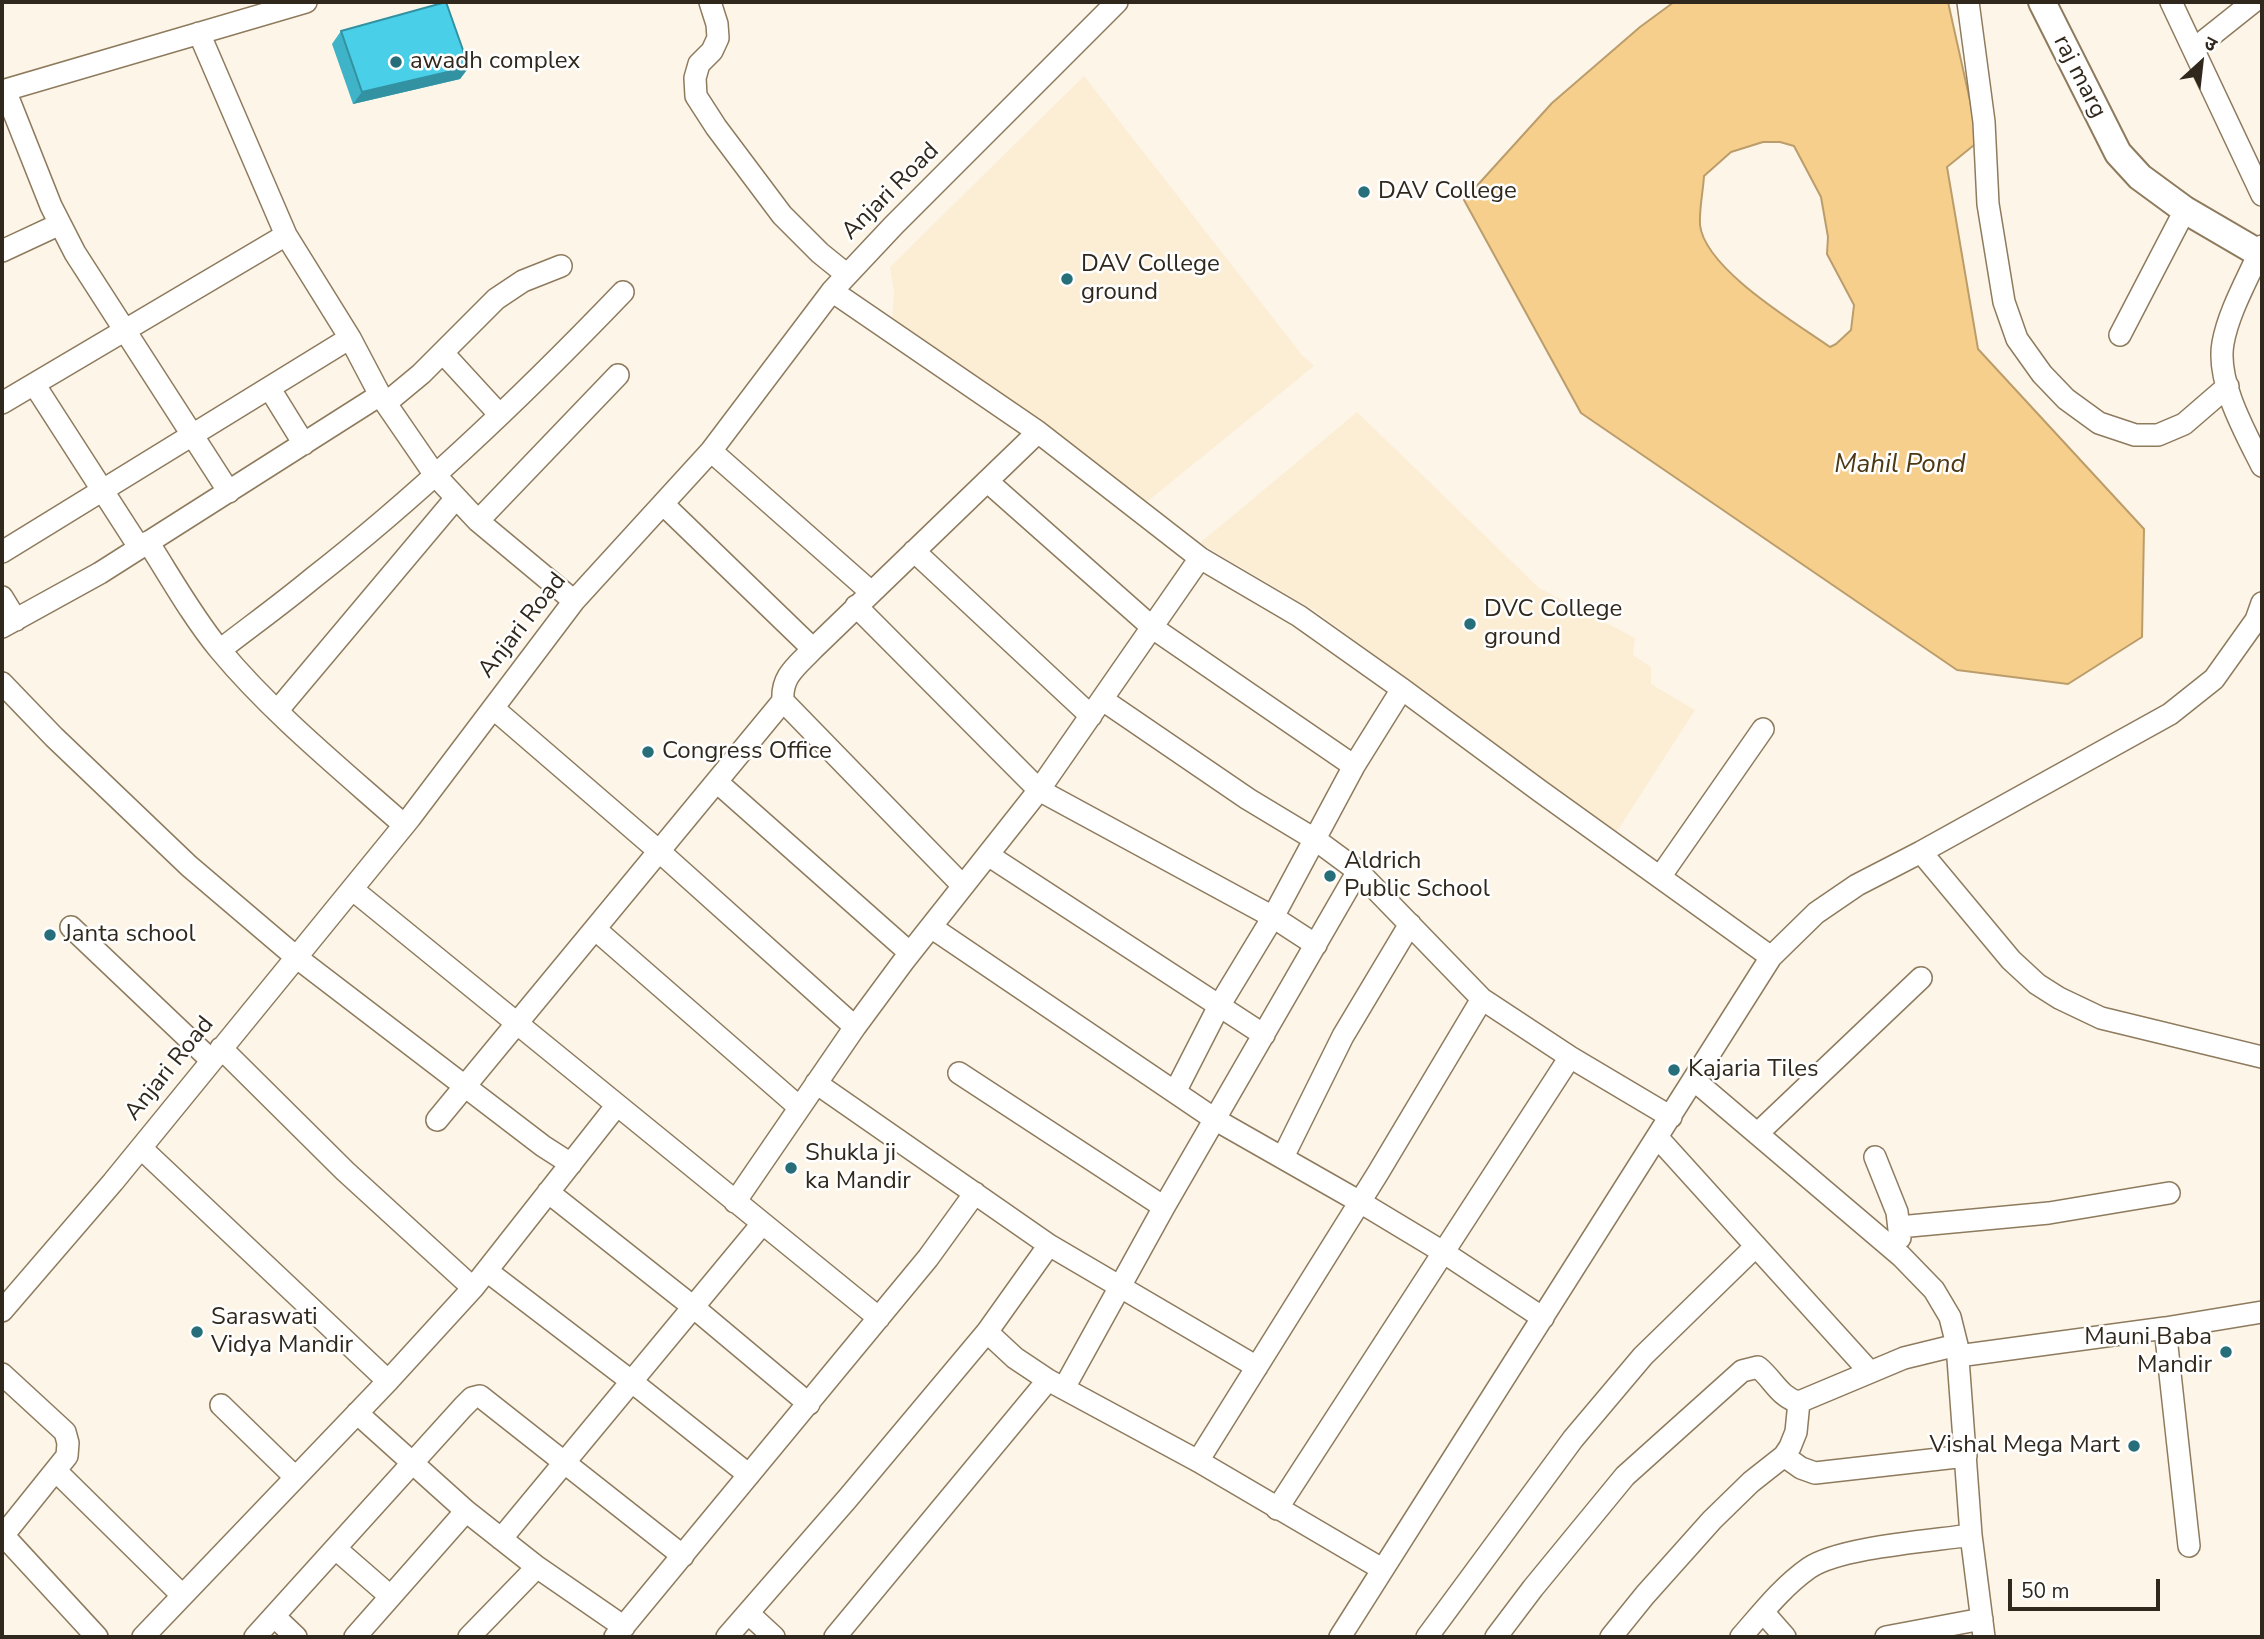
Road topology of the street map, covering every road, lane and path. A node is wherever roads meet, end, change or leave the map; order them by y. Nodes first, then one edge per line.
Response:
1 (230, 2) edge
2 (306, 2) edge
3 (710, 2) edge
4 (1117, 2) edge
5 (1968, 2) edge
6 (2042, 2) edge
7 (2171, 2) edge
8 (2253, 2) edge
9 (240, 21) junction
10 (199, 33) junction
11 (2193, 49) junction
12 (3, 90) edge
13 (2118, 153) junction
14 (2262, 195) edge
15 (2185, 210) junction
16 (60, 224) junction
17 (286, 235) junction
18 (2261, 249) edge
19 (2, 251) edge
20 (561, 266) dead end
21 (846, 274) junction
22 (832, 291) junction
23 (624, 292) dead end
24 (126, 330) junction
25 (2120, 335) dead end
26 (350, 338) junction
27 (443, 353) junction
28 (618, 375) dead end
29 (34, 384) junction
30 (2228, 386) junction
31 (270, 388) junction
32 (383, 399) junction
33 (2, 403) edge
34 (499, 414) junction
35 (1038, 432) junction
36 (195, 435) junction
37 (304, 444) junction
38 (711, 451) junction
39 (2262, 466) edge
40 (435, 475) junction
41 (987, 481) junction
42 (104, 491) junction
43 (229, 492) junction
44 (456, 498) junction
45 (663, 505) junction
46 (478, 521) junction
47 (148, 542) junction
48 (914, 551) junction
49 (2, 552) edge
50 (1200, 558) junction
51 (2, 597) edge
52 (864, 599) junction
53 (574, 601) junction
54 (2262, 603) edge
55 (9, 624) edge
56 (1153, 628) junction
57 (813, 649) junction
58 (220, 650) junction
59 (2, 683) edge
60 (1402, 689) junction
61 (783, 701) junction
62 (493, 708) junction
63 (1097, 708) junction
64 (277, 711) junction
65 (1763, 729) dead end
66 (1354, 766) junction
67 (717, 782) junction
68 (1039, 790) junction
69 (404, 825) junction
70 (1316, 840) junction
71 (660, 852) junction
72 (1921, 852) junction
73 (988, 855) junction
74 (1358, 871) junction
75 (1660, 877) junction
76 (963, 886) junction
77 (352, 889) junction
78 (1273, 917) junction
79 (1410, 924) junction
80 (71, 927) dead end
81 (931, 927) junction
82 (595, 929) junction
83 (1316, 945) junction
84 (910, 953) junction
85 (296, 957) junction
86 (1771, 957) junction
87 (1921, 978) dead end
88 (1482, 999) junction
89 (1219, 1006) junction
90 (516, 1023) junction
91 (855, 1027) junction
92 (1264, 1035) junction
93 (216, 1054) junction
94 (1570, 1057) junction
95 (2262, 1057) edge
96 (959, 1073) dead end
97 (1695, 1080) junction
98 (816, 1083) junction
99 (466, 1084) junction
100 (1175, 1092) junction
101 (617, 1105) junction
102 (799, 1107) junction
103 (1671, 1117) junction
104 (1216, 1119) junction
105 (437, 1120) dead end
106 (1758, 1133) junction
107 (1658, 1138) junction
108 (141, 1148) junction
109 (1283, 1157) junction
110 (1875, 1157) dead end
111 (571, 1164) junction
112 (548, 1192) junction
113 (975, 1193) junction
114 (2169, 1193) dead end
115 (735, 1202) junction
116 (1360, 1202) junction
117 (1164, 1207) junction
118 (762, 1224) junction
119 (1899, 1227) junction
120 (1049, 1244) junction
121 (1756, 1246) junction
122 (1443, 1252) junction
123 (1901, 1256) junction
124 (487, 1271) junction
125 (1121, 1286) junction
126 (473, 1288) junction
127 (692, 1306) junction
128 (2, 1311) edge
129 (2262, 1312) edge
130 (879, 1318) junction
131 (1543, 1318) junction
132 (2165, 1328) junction
133 (987, 1332) junction
134 (1957, 1350) junction
135 (1257, 1367) junction
136 (1869, 1371) junction
137 (2, 1374) edge
138 (388, 1381) junction
139 (631, 1381) junction
140 (1056, 1384) junction
141 (1799, 1402) junction
142 (809, 1404) junction
143 (221, 1405) dead end
144 (357, 1413) junction
145 (1966, 1456) junction
146 (1784, 1457) junction
147 (1198, 1461) junction
148 (564, 1463) junction
149 (412, 1464) junction
150 (56, 1471) junction
151 (749, 1475) junction
152 (295, 1477) junction
153 (1277, 1509) junction
154 (466, 1511) junction
155 (1971, 1535) junction
156 (3, 1536) edge
157 (502, 1539) junction
158 (2189, 1546) dead end
159 (336, 1549) junction
160 (683, 1556) junction
161 (537, 1567) junction
162 (1382, 1569) junction
163 (182, 1595) junction
164 (390, 1596) junction
165 (1763, 1612) junction
166 (748, 1613) junction
167 (275, 1617) junction
168 (1983, 1628) edge
169 (620, 1632) edge
170 (97, 1637) edge
171 (143, 1637) edge
172 (256, 1637) edge
173 (296, 1637) edge
174 (355, 1637) edge
175 (469, 1637) edge
176 (727, 1637) edge
177 (774, 1637) edge
178 (835, 1637) edge
179 (1340, 1637) edge
180 (1427, 1637) edge
181 (1496, 1637) edge
182 (1611, 1637) edge
183 (1741, 1637) edge
184 (1785, 1637) edge
185 (1886, 1637) edge

1 - 9 street
2 - 9 street
3 - 21 street
4 - 21 street, Anjari Road
5 - 30 street
6 - 13 main road, raj marg
7 - 11 street
8 - 11 street
9 - 10 street
10 - 12 street
10 - 17 street
11 - 14 street
12 - 16 street
13 - 15 main road, raj marg
13 - 18 main road
15 - 18 main road, raj marg
15 - 25 street
16 - 19 street
16 - 24 street
17 - 24 street
17 - 26 street
18 - 30 street
20 - 27 street
21 - 22 street, Anjari Road
22 - 35 street
22 - 38 street, Anjari Road
23 - 34 street
24 - 29 street
24 - 36 street
26 - 31 street
26 - 32 street
27 - 32 street
27 - 34 street
28 - 46 street
29 - 33 street
29 - 42 street
30 - 39 street
31 - 36 street
31 - 37 street
32 - 37 street
32 - 40 street
34 - 40 street
35 - 41 street
35 - 50 street
36 - 42 street
36 - 43 street
37 - 43 street
38 - 45 street, Anjari Road
38 - 52 street
40 - 44 street
40 - 58 street
41 - 48 street
41 - 56 street
42 - 47 street
42 - 49 street
43 - 47 street
44 - 46 street
44 - 64 street
45 - 53 street, Anjari Road
45 - 57 street
46 - 53 street
47 - 55 street
47 - 58 street
48 - 52 street
48 - 63 street
50 - 56 street
50 - 60 street
51 - 55 street
52 - 57 street
52 - 68 street
53 - 62 street, Anjari Road
54 - 72 street
56 - 63 street
56 - 66 street
57 - 61 street
58 - 64 street
59 - 85 street
60 - 66 street
60 - 75 street
61 - 67 street
61 - 76 street
62 - 69 street, Anjari Road
62 - 71 street
63 - 68 street
63 - 70 street
64 - 69 street
65 - 75 street
66 - 70 street
67 - 71 street
67 - 84 street
68 - 73 street
68 - 78 street
69 - 77 street, Anjari Road
70 - 74 street
70 - 78 street
71 - 82 street
71 - 91 street
72 - 86 street
72 - 95 street
73 - 76 street
73 - 89 street
74 - 79 street
74 - 83 street
75 - 86 street
76 - 81 street
77 - 85 street, Anjari Road
77 - 90 street
78 - 83 street
78 - 89 street
79 - 88 street
79 - 109 street
80 - 93 street
81 - 84 street
81 - 100 street
82 - 90 street
82 - 102 street
83 - 92 street
84 - 91 street
85 - 93 street, Anjari Road
85 - 99 street
86 - 97 street
87 - 106 street
88 - 94 street
88 - 116 street
89 - 92 street
89 - 100 street
90 - 99 street
90 - 101 street
91 - 98 street
92 - 104 street
93 - 108 street, Anjari Road
93 - 126 street
94 - 103 street
94 - 122 street
96 - 117 street
97 - 103 street
97 - 106 street
98 - 102 street
98 - 113 street
99 - 105 street
99 - 111 street
100 - 104 street
101 - 111 street
101 - 115 street
102 - 115 street
103 - 107 street
104 - 109 street
104 - 117 street
106 - 123 street
107 - 121 street
107 - 131 street
108 - 128 street, Anjari Road
108 - 138 street
109 - 116 street
110 - 119 street
111 - 112 street
112 - 124 street
112 - 127 street
113 - 120 street
113 - 130 street
114 - 119 street
115 - 118 street
116 - 122 street
116 - 135 street
117 - 125 street
118 - 127 street
118 - 130 street
119 - 123 street
120 - 125 street
120 - 133 street
121 - 136 street
121 - 180 street
122 - 131 street
122 - 153 street
123 - 134 street
124 - 126 street
124 - 139 street
125 - 135 street
125 - 140 street
126 - 138 street
127 - 139 street
127 - 142 street
129 - 132 street
130 - 142 street
131 - 162 street
132 - 134 street
132 - 158 street
133 - 140 street
133 - 166 street
134 - 136 street
134 - 145 street
135 - 147 street
136 - 141 street
137 - 150 street
138 - 144 street
139 - 148 street
139 - 151 street
140 - 147 street
140 - 178 street
141 - 146 street
141 - 181 street
142 - 151 street
143 - 152 street
144 - 149 street
144 - 152 street
145 - 146 street
145 - 155 street
146 - 182 street
147 - 153 street
148 - 149 street
148 - 157 street
148 - 160 street
149 - 154 street
149 - 159 street
150 - 156 street
150 - 163 street
151 - 160 street
152 - 163 street
153 - 162 street
154 - 157 street
154 - 164 street
155 - 165 street
155 - 168 street
156 - 170 street
157 - 161 street
159 - 164 street
159 - 167 street
160 - 169 street
161 - 169 street
161 - 175 street
162 - 179 street
163 - 171 street
164 - 174 street
165 - 183 street
165 - 184 street
166 - 176 street
166 - 177 street
167 - 172 street
167 - 173 street
168 - 185 street

